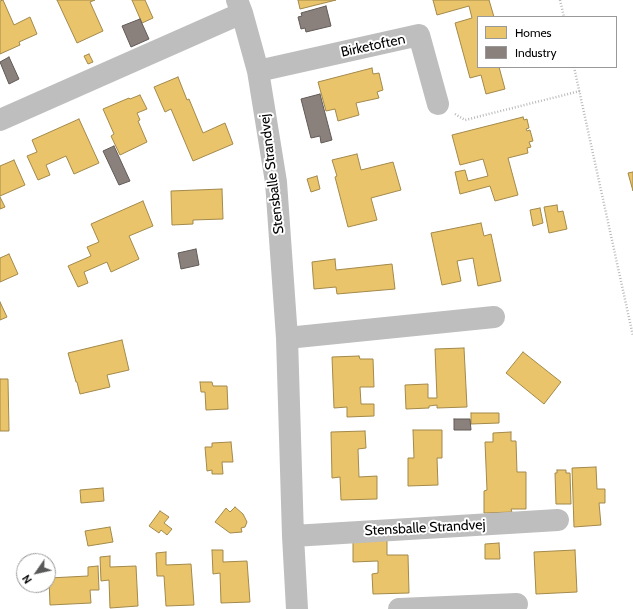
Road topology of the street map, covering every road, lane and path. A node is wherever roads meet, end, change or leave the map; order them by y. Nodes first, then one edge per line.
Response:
1 (560, 0) edge
2 (240, 6) edge
3 (564, 16) edge
4 (574, 68) edge
5 (258, 71) junction
6 (580, 91) junction
7 (438, 104) joint
8 (0, 120) edge
9 (494, 317) dead end
10 (633, 336) edge
11 (287, 338) junction
12 (558, 520) dead end
13 (293, 536) junction
14 (518, 604) dead end
15 (298, 609) edge
16 (399, 609) edge

1 - 3 path
2 - 5 street, Stensballe Strandvej
2 - 8 street, Stensballe Strandvej
4 - 6 path
5 - 7 street, Birketoften
5 - 11 street, Stensballe Strandvej
6 - 7 path
6 - 10 path
9 - 11 street
11 - 13 street, Stensballe Strandvej
12 - 13 street, Stensballe Strandvej
13 - 15 street, Stensballe Strandvej
14 - 16 street

